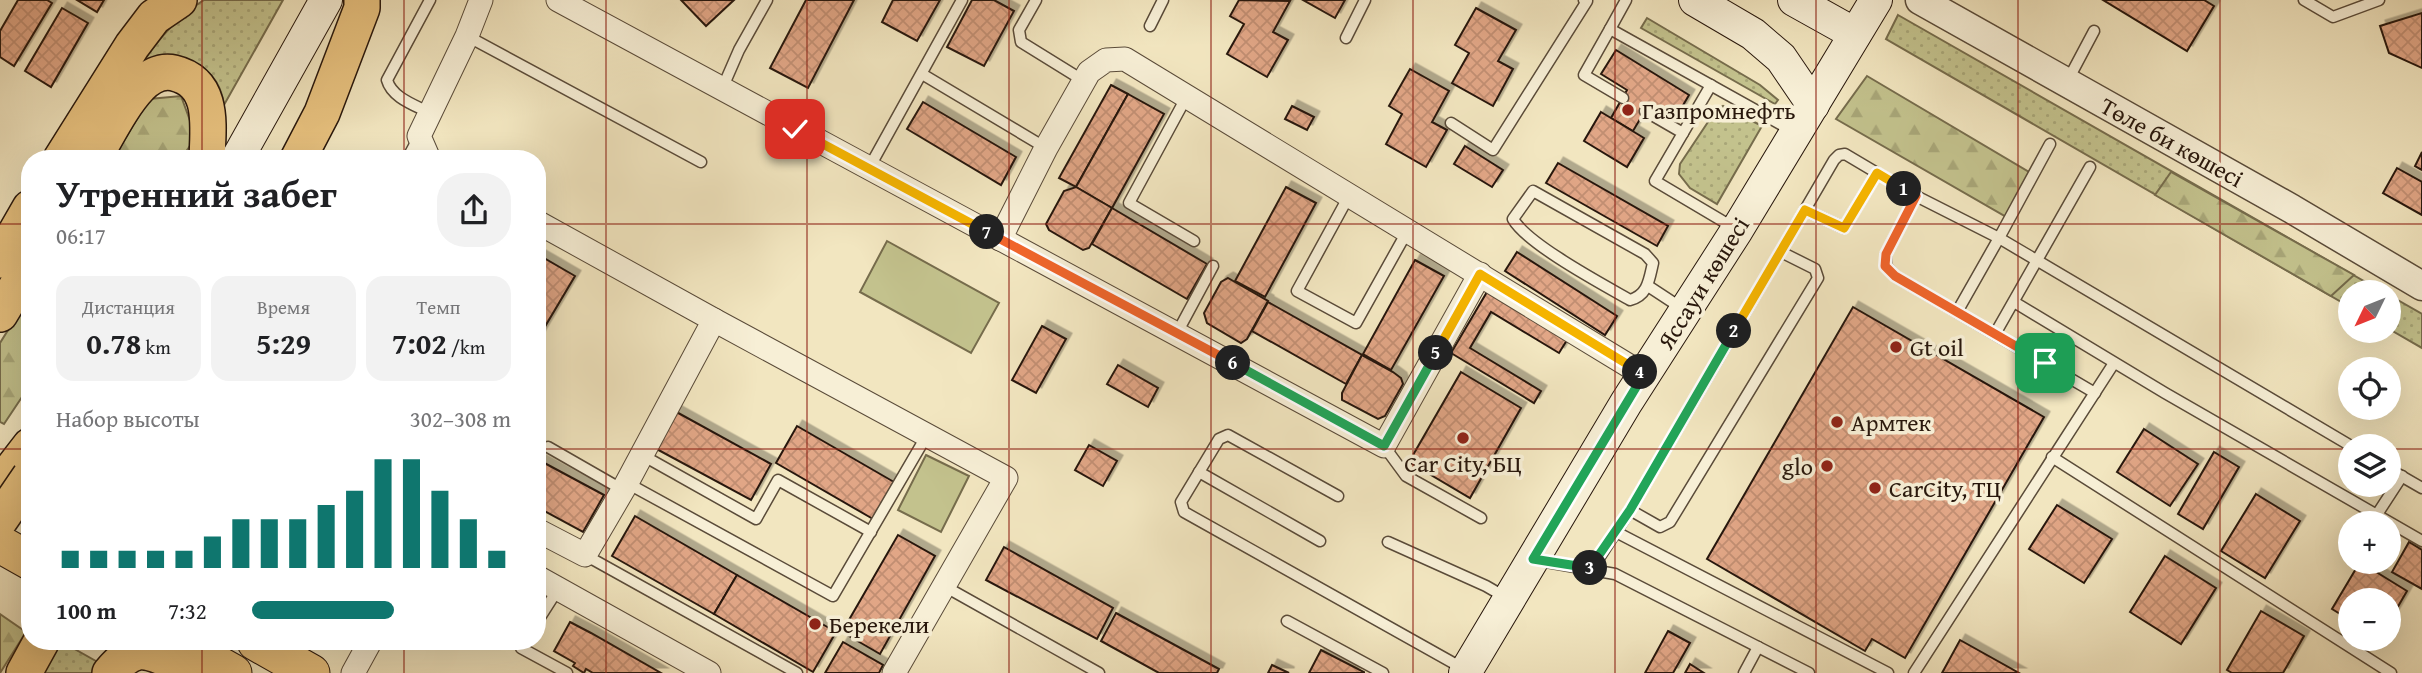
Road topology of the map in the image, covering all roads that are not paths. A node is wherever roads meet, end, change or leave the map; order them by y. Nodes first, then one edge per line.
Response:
1 (179, 0) edge
2 (326, 0) edge
3 (362, 0) edge
4 (430, 0) edge
5 (481, 0) edge
6 (558, 0) edge
7 (767, 0) edge
8 (962, 0) edge
9 (1035, 0) edge
10 (1163, 0) edge
11 (1365, 0) edge
12 (1584, 0) edge
13 (1626, 0) edge
14 (1695, 0) edge
15 (1794, 0) edge
16 (1876, 0) edge
17 (1920, 0) edge
18 (2304, 0) edge
19 (2379, 0) edge
20 (585, 5) edge
21 (1150, 26) dead end
22 (1610, 29) junction
23 (2094, 31) dead end
24 (1855, 34) junction
25 (467, 36) junction
26 (1346, 38) dead end
27 (922, 74) junction
28 (1084, 81) junction
29 (2067, 83) junction
30 (1712, 85) junction
31 (722, 89) junction
32 (1187, 96) junction
33 (1623, 98) dead end
34 (1813, 105) junction
35 (1645, 111) dead end
36 (430, 113) junction
37 (1451, 123) dead end
38 (1796, 132) junction
39 (1683, 133) junction
40 (419, 136) junction
41 (2050, 144) dead end
42 (1046, 148) junction
43 (67, 150) edge
44 (99, 150) edge
45 (207, 150) edge
46 (242, 150) edge
47 (303, 150) edge
48 (412, 150) edge
49 (425, 150) edge
50 (701, 162) dead end
51 (2091, 167) dead end
52 (869, 169) junction
53 (1877, 173) junction
54 (1350, 194) junction
55 (1916, 196) junction
56 (1805, 210) junction
57 (21, 224) edge
58 (546, 227) edge
59 (1737, 229) junction
60 (1408, 230) junction
61 (1000, 239) junction
62 (1999, 239) junction
63 (1194, 241) dead end
64 (1781, 252) junction
65 (0, 260) edge
66 (2037, 262) junction
67 (1213, 266) dead end
68 (1480, 274) junction
69 (21, 279) edge
70 (1648, 286) junction
71 (2422, 286) edge
72 (2014, 302) junction
73 (1685, 311) junction
74 (1957, 312) junction
75 (0, 314) edge
76 (713, 320) junction
77 (1177, 333) junction
78 (1995, 334) junction
79 (2114, 363) junction
80 (1644, 374) junction
81 (2095, 393) junction
82 (927, 435) junction
83 (2338, 438) edge
84 (1384, 446) junction
85 (548, 447) dead end
86 (642, 455) junction
87 (2052, 457) junction
88 (21, 458) edge
89 (1199, 472) junction
90 (2402, 476) joint
91 (0, 485) edge
92 (625, 486) junction
93 (2422, 488) edge
94 (21, 489) edge
95 (0, 492) edge
96 (1338, 496) dead end
97 (0, 500) edge
98 (21, 507) edge
99 (21, 510) edge
100 (1630, 510) junction
101 (2367, 511) edge
102 (2379, 511) edge
103 (1481, 518) dead end
104 (0, 520) edge
105 (2401, 530) edge
106 (871, 532) junction
107 (1616, 532) junction
108 (546, 535) edge
109 (1320, 541) dead end
110 (2422, 541) edge
111 (1388, 542) dead end
112 (0, 545) edge
113 (584, 555) junction
114 (21, 556) edge
115 (1533, 559) junction
116 (21, 569) edge
117 (1592, 569) junction
118 (546, 582) edge
119 (944, 586) junction
120 (558, 589) junction
121 (1509, 599) junction
122 (546, 608) edge
123 (1287, 621) dead end
124 (1758, 647) junction
125 (37, 650) edge
126 (193, 650) edge
127 (272, 650) edge
128 (366, 650) edge
129 (530, 650) edge
130 (297, 662) edge
131 (227, 669) edge
132 (1465, 672) edge
133 (24, 673) edge
134 (110, 673) edge
135 (353, 673) edge
136 (567, 673) edge
137 (709, 673) edge
138 (797, 673) edge
139 (894, 673) edge
140 (1100, 673) edge
141 (1383, 673) edge
142 (1744, 673) edge
143 (1810, 673) edge
144 (1888, 673) edge
145 (1914, 673) edge
146 (2391, 673) edge

1 - 43 main road
2 - 46 main road
3 - 47 main road
4 - 36 lane
5 - 25 street
6 - 20 street
7 - 31 lane
8 - 27 lane
9 - 28 lane
10 - 21 lane
11 - 26 lane
12 - 37 lane
13 - 22 lane
14 - 34 main road
15 - 24 main road
16 - 24 main road, Яссауи көшесі
17 - 29 street, Төле би көшесі
18 - 19 lane
20 - 31 street
22 - 30 lane
22 - 33 lane
23 - 29 lane
24 - 34 main road, Яссауи көшесі
25 - 36 street
25 - 50 lane
27 - 42 lane
27 - 52 lane
28 - 32 street
28 - 42 street
29 - 71 street, Төле би көшесі
30 - 38 lane
30 - 39 lane
31 - 52 street
32 - 54 street
32 - 63 lane
34 - 38 main road, Яссауи көшесі
35 - 39 lane
36 - 40 street
38 - 59 main road, Яссауи көшесі
39 - 59 lane
40 - 48 lane
40 - 49 street
41 - 62 lane
42 - 61 street
44 - 45 main road
51 - 66 lane
52 - 61 street
53 - 55 lane
53 - 56 lane
53 - 56 lane
54 - 60 street
54 - 60 lane
55 - 62 lane
55 - 74 lane
56 - 64 lane
57 - 65 main road
58 - 76 street
59 - 73 main road, Яссауи көшесі
60 - 68 street
61 - 77 street
62 - 66 lane
62 - 74 lane
64 - 100 lane
64 - 100 lane
66 - 72 lane
66 - 83 lane
67 - 77 lane
68 - 80 street
68 - 84 street
69 - 75 main road
70 - 70 lane
70 - 73 lane
72 - 78 lane
72 - 79 lane
73 - 80 main road, Яссауи көшесі
74 - 78 lane
76 - 82 street
76 - 86 street
77 - 84 street
78 - 81 lane
79 - 81 lane
79 - 101 lane
80 - 115 main road, Яссауи көшесі
81 - 87 lane
82 - 106 lane
82 - 119 street
84 - 103 lane
85 - 92 lane
86 - 92 street
86 - 106 lane
87 - 145 lane
87 - 146 lane
88 - 91 main road
89 - 96 lane
89 - 109 lane
89 - 132 lane
90 - 93 lane
90 - 102 lane
92 - 106 lane
92 - 113 street
94 - 104 main road, bridge
95 - 98 main road
97 - 99 highway
100 - 107 lane
105 - 110 lane
107 - 117 lane
107 - 144 lane
108 - 113 street
111 - 121 lane
112 - 114 highway
112 - 116 main road
113 - 138 lane
115 - 117 lane
115 - 121 main road, Яссауи көшесі
117 - 124 lane
118 - 120 street
119 - 139 street
119 - 140 lane
120 - 122 lane
120 - 137 street
121 - 132 main road, Яссауи көшесі
123 - 141 lane
124 - 142 lane
124 - 143 lane
125 - 133 main road
126 - 131 highway
127 - 130 highway
128 - 135 street
129 - 136 lane
131 - 134 main road

